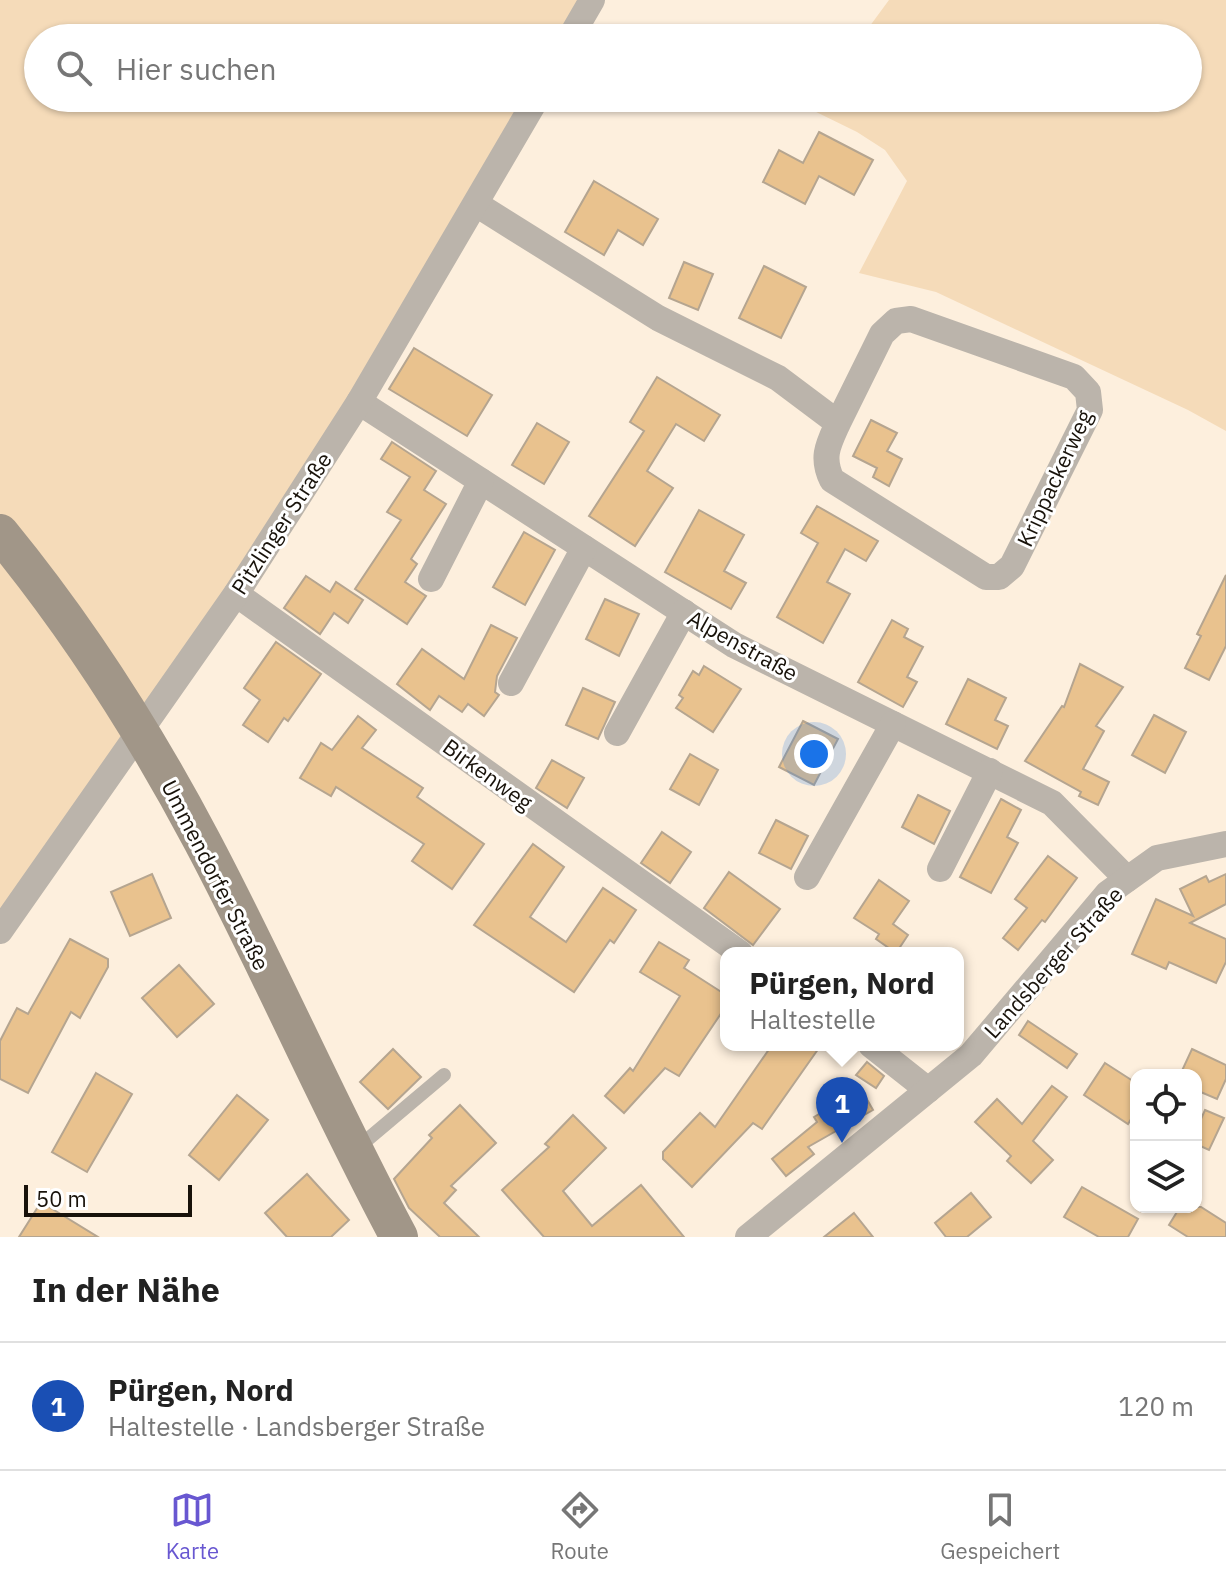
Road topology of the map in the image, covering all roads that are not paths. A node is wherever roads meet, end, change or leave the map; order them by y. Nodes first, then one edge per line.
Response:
1 (592, 0) edge
2 (578, 24) edge
3 (529, 112) edge
4 (476, 204) junction
5 (359, 402) junction
6 (838, 423) junction
7 (481, 481) junction
8 (0, 533) edge
9 (584, 548) junction
10 (431, 579) dead end
11 (236, 594) junction
12 (684, 612) junction
13 (511, 683) dead end
14 (893, 724) junction
15 (140, 733) junction
16 (617, 733) dead end
17 (990, 771) junction
18 (1226, 844) edge
19 (940, 869) dead end
20 (807, 877) dead end
21 (1127, 879) junction
22 (0, 931) edge
23 (732, 947) edge
24 (879, 1051) edge
25 (444, 1075) dead end
26 (928, 1090) junction
27 (353, 1152) junction
28 (399, 1237) edge
29 (748, 1237) edge

1 - 2 street
3 - 4 street, Pitzlinger Straße
4 - 5 street, Pitzlinger Straße
4 - 6 street
5 - 7 street, Alpenstraße
5 - 11 street, Pitzlinger Straße
6 - 6 street, Krippackerweg
7 - 9 street, Alpenstraße
7 - 10 street
8 - 15 street, Ummendorfer Straße
9 - 12 street, Alpenstraße
9 - 13 street
11 - 15 street, Pitzlinger Straße
11 - 23 street, Birkenweg
12 - 14 street, Alpenstraße
12 - 16 street
14 - 17 street, Alpenstraße
14 - 20 street
15 - 22 street, Pitzlinger Straße
15 - 27 street, Ummendorfer Straße
17 - 19 street
17 - 21 street, Alpenstraße
18 - 21 street, Landsberger Straße
21 - 26 street, Landsberger Straße
24 - 26 street
25 - 27 lane
26 - 29 street, Landsberger Straße
27 - 28 street, Ummendorfer Straße

